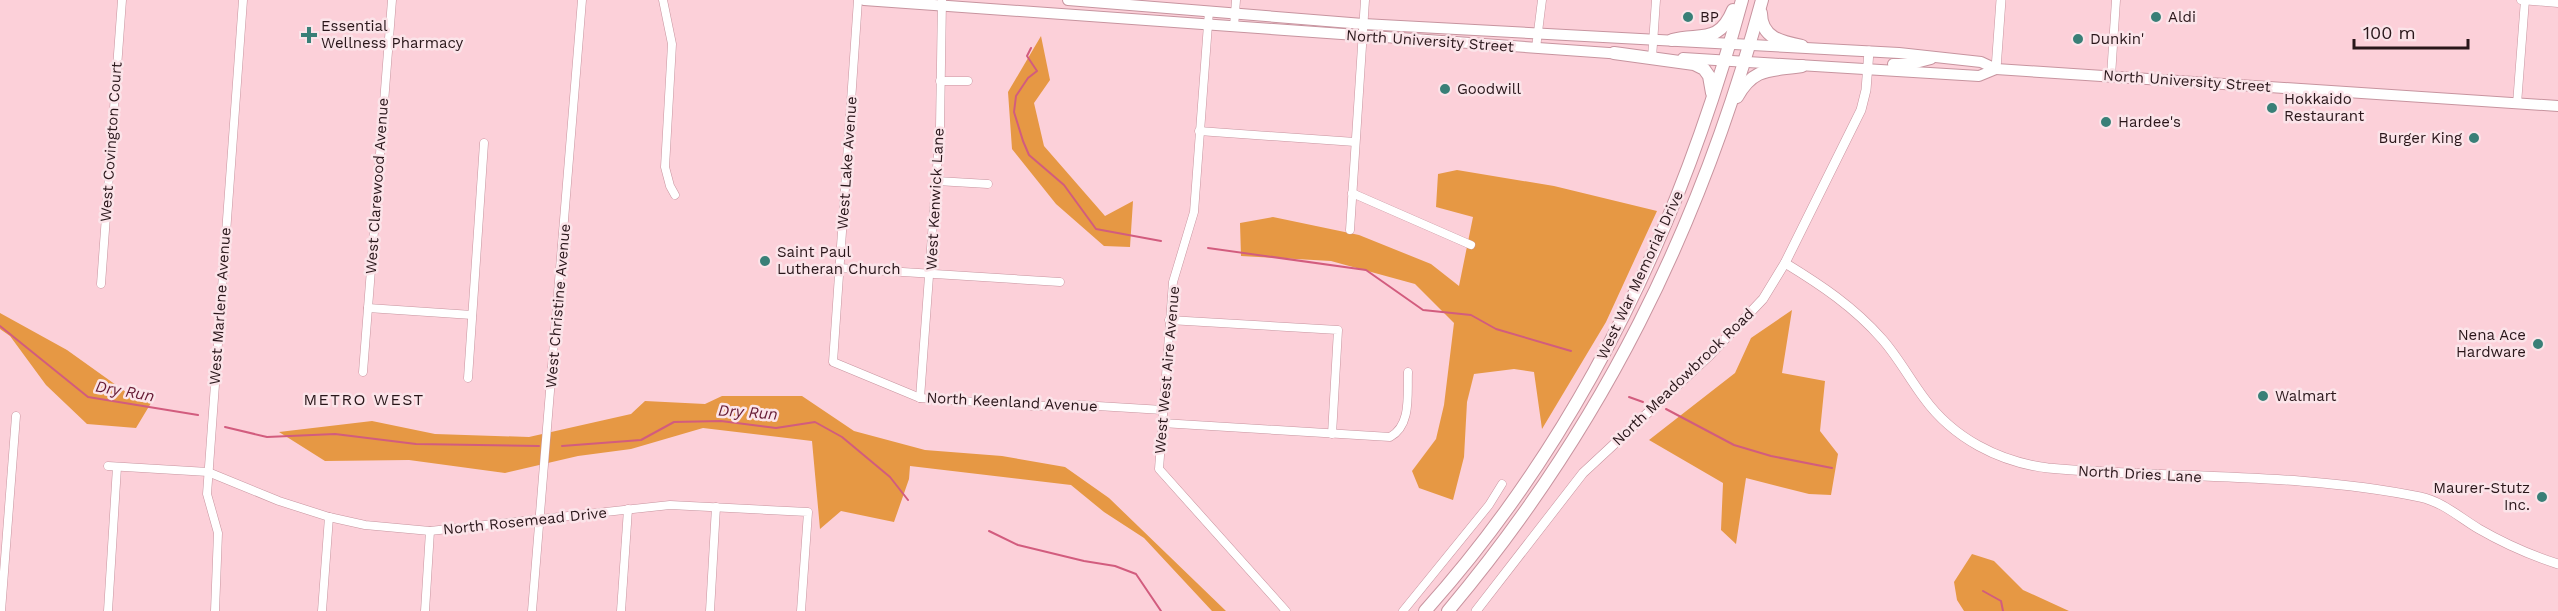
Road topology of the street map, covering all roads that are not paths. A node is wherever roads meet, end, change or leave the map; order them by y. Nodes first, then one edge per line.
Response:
1 (122, 0) edge
2 (243, 0) edge
3 (392, 0) edge
4 (582, 0) edge
5 (663, 0) edge
6 (858, 0) edge
7 (864, 0) edge
8 (1068, 0) edge
9 (1236, 0) edge
10 (1365, 0) edge
11 (1542, 0) edge
12 (1656, 0) edge
13 (1737, 0) edge
14 (1742, 0) edge
15 (1762, 0) edge
16 (2001, 0) edge
17 (2116, 0) edge
18 (2524, 0) edge
19 (1084, 1) edge
20 (942, 2) edge
21 (2558, 3) edge
22 (1209, 11) junction
23 (1235, 13) junction
24 (1083, 15) junction
25 (1363, 24) junction
26 (1208, 26) junction
27 (1234, 27) junction
28 (1539, 33) junction
29 (1362, 36) junction
30 (1653, 39) junction
31 (1672, 40) junction
32 (1730, 43) junction
33 (1750, 44) junction
34 (1802, 46) junction
35 (1536, 48) junction
36 (1869, 51) junction
37 (1614, 53) joint
38 (1652, 57) junction
39 (1940, 57) junction
40 (1725, 61) junction
41 (1744, 62) junction
42 (1802, 66) junction
43 (1996, 69) junction
44 (1868, 70) junction
45 (2111, 76) junction
46 (940, 81) junction
47 (968, 81) dead end
48 (2517, 104) junction
49 (1711, 105) junction
50 (2558, 106) edge
51 (1199, 131) junction
52 (1355, 142) junction
53 (484, 143) dead end
54 (1708, 174) junction
55 (937, 181) junction
56 (988, 184) dead end
57 (1352, 193) junction
58 (675, 195) dead end
59 (1350, 230) dead end
60 (1471, 245) dead end
61 (1785, 263) junction
62 (839, 268) junction
63 (931, 273) junction
64 (1060, 282) dead end
65 (101, 284) dead end
66 (368, 308) junction
67 (472, 315) junction
68 (1169, 320) junction
69 (833, 362) joint
70 (363, 372) dead end
71 (1408, 372) dead end
72 (468, 378) dead end
73 (920, 398) junction
74 (1163, 410) junction
75 (16, 416) dead end
76 (1162, 423) junction
77 (1332, 434) junction
78 (108, 466) dead end
79 (117, 467) junction
80 (208, 472) junction
81 (1502, 484) dead end
82 (716, 507) junction
83 (628, 509) junction
84 (329, 517) junction
85 (541, 520) junction
86 (430, 531) junction
87 (2558, 564) edge
88 (1, 611) edge
89 (108, 611) edge
90 (215, 611) edge
91 (322, 611) edge
92 (425, 611) edge
93 (532, 611) edge
94 (621, 611) edge
95 (710, 611) edge
96 (801, 611) edge
97 (1286, 611) edge
98 (1404, 611) edge
99 (1425, 611) edge
100 (1448, 611) edge
101 (1476, 611) edge

1 - 65 street, West Covington Court
2 - 80 street, West Marlene Avenue
3 - 66 street, West Clarewood Avenue
4 - 85 street, West Christine Avenue
5 - 58 street
6 - 62 street, West Lake Avenue
7 - 20 main road, North University Street
8 - 19 main road, North University Street
9 - 23 street
10 - 25 street
11 - 28 street
12 - 30 street
13 - 31 highway
14 - 32 highway, West War Memorial Drive
15 - 33 highway, West War Memorial Drive
15 - 34 highway
16 - 43 street
17 - 45 street
18 - 21 street
18 - 48 street
19 - 22 main road, North University Street
19 - 24 street
20 - 24 main road, North University Street
20 - 46 street, West Kenwick Lane
22 - 23 main road, North University Street
22 - 26 street, West West Aire Avenue
23 - 25 main road, North University Street
23 - 27 street
24 - 26 main road, North University Street
25 - 28 main road, North University Street
25 - 29 street
26 - 27 main road, North University Street
26 - 51 street, West West Aire Avenue
27 - 29 main road, North University Street
28 - 30 main road, North University Street
28 - 35 street
29 - 35 main road, North University Street
29 - 52 street
30 - 31 main road, North University Street
30 - 38 street
31 - 32 main road, North University Street
32 - 33 main road, North University Street
32 - 40 highway, West War Memorial Drive
33 - 34 main road, North University Street
33 - 41 highway, West War Memorial Drive
34 - 36 main road, North University Street
35 - 37 main road, North University Street
36 - 39 main road, North University Street
36 - 44 street, North Meadowbrook Road
37 - 38 highway
38 - 40 main road, North University Street
38 - 49 highway
39 - 43 main road, North University Street
39 - 44 main road
40 - 41 main road, North University Street
40 - 49 highway, West War Memorial Drive
41 - 42 main road, North University Street
41 - 54 highway, West War Memorial Drive
42 - 44 main road, North University Street
42 - 54 highway
43 - 44 main road, North University Street
43 - 45 main road, North University Street
44 - 61 street, North Meadowbrook Road
45 - 48 main road, North University Street
46 - 47 street
46 - 55 street, West Kenwick Lane
48 - 50 main road, North University Street
49 - 99 highway, West War Memorial Drive
51 - 52 street
51 - 68 street, West West Aire Avenue
52 - 57 street
53 - 67 street
54 - 100 highway, West War Memorial Drive
55 - 56 street
55 - 63 street, West Kenwick Lane
57 - 59 street
57 - 60 street
61 - 87 street, North Dries Lane
61 - 101 street, North Meadowbrook Road
62 - 63 street
62 - 69 street, West Lake Avenue
63 - 64 street
63 - 73 street, West Kenwick Lane
66 - 67 street
66 - 70 street, West Clarewood Avenue
67 - 72 street
68 - 74 street, West West Aire Avenue
68 - 77 street
69 - 73 street, North Keenland Avenue
71 - 77 street
73 - 74 street, North Keenland Avenue
74 - 76 street, West West Aire Avenue
75 - 88 street
76 - 77 street
76 - 97 street, West West Aire Avenue
78 - 79 street, North Rosemead Drive
79 - 80 street, North Rosemead Drive
79 - 89 street
80 - 84 street, North Rosemead Drive
80 - 90 street, West Marlene Avenue
81 - 98 street
82 - 83 street, North Rosemead Drive
82 - 95 street
82 - 96 street, North Rosemead Drive
83 - 85 street, North Rosemead Drive
83 - 94 street
84 - 86 street, North Rosemead Drive
84 - 91 street
85 - 86 street, North Rosemead Drive
85 - 93 street, West Christine Avenue
86 - 92 street

